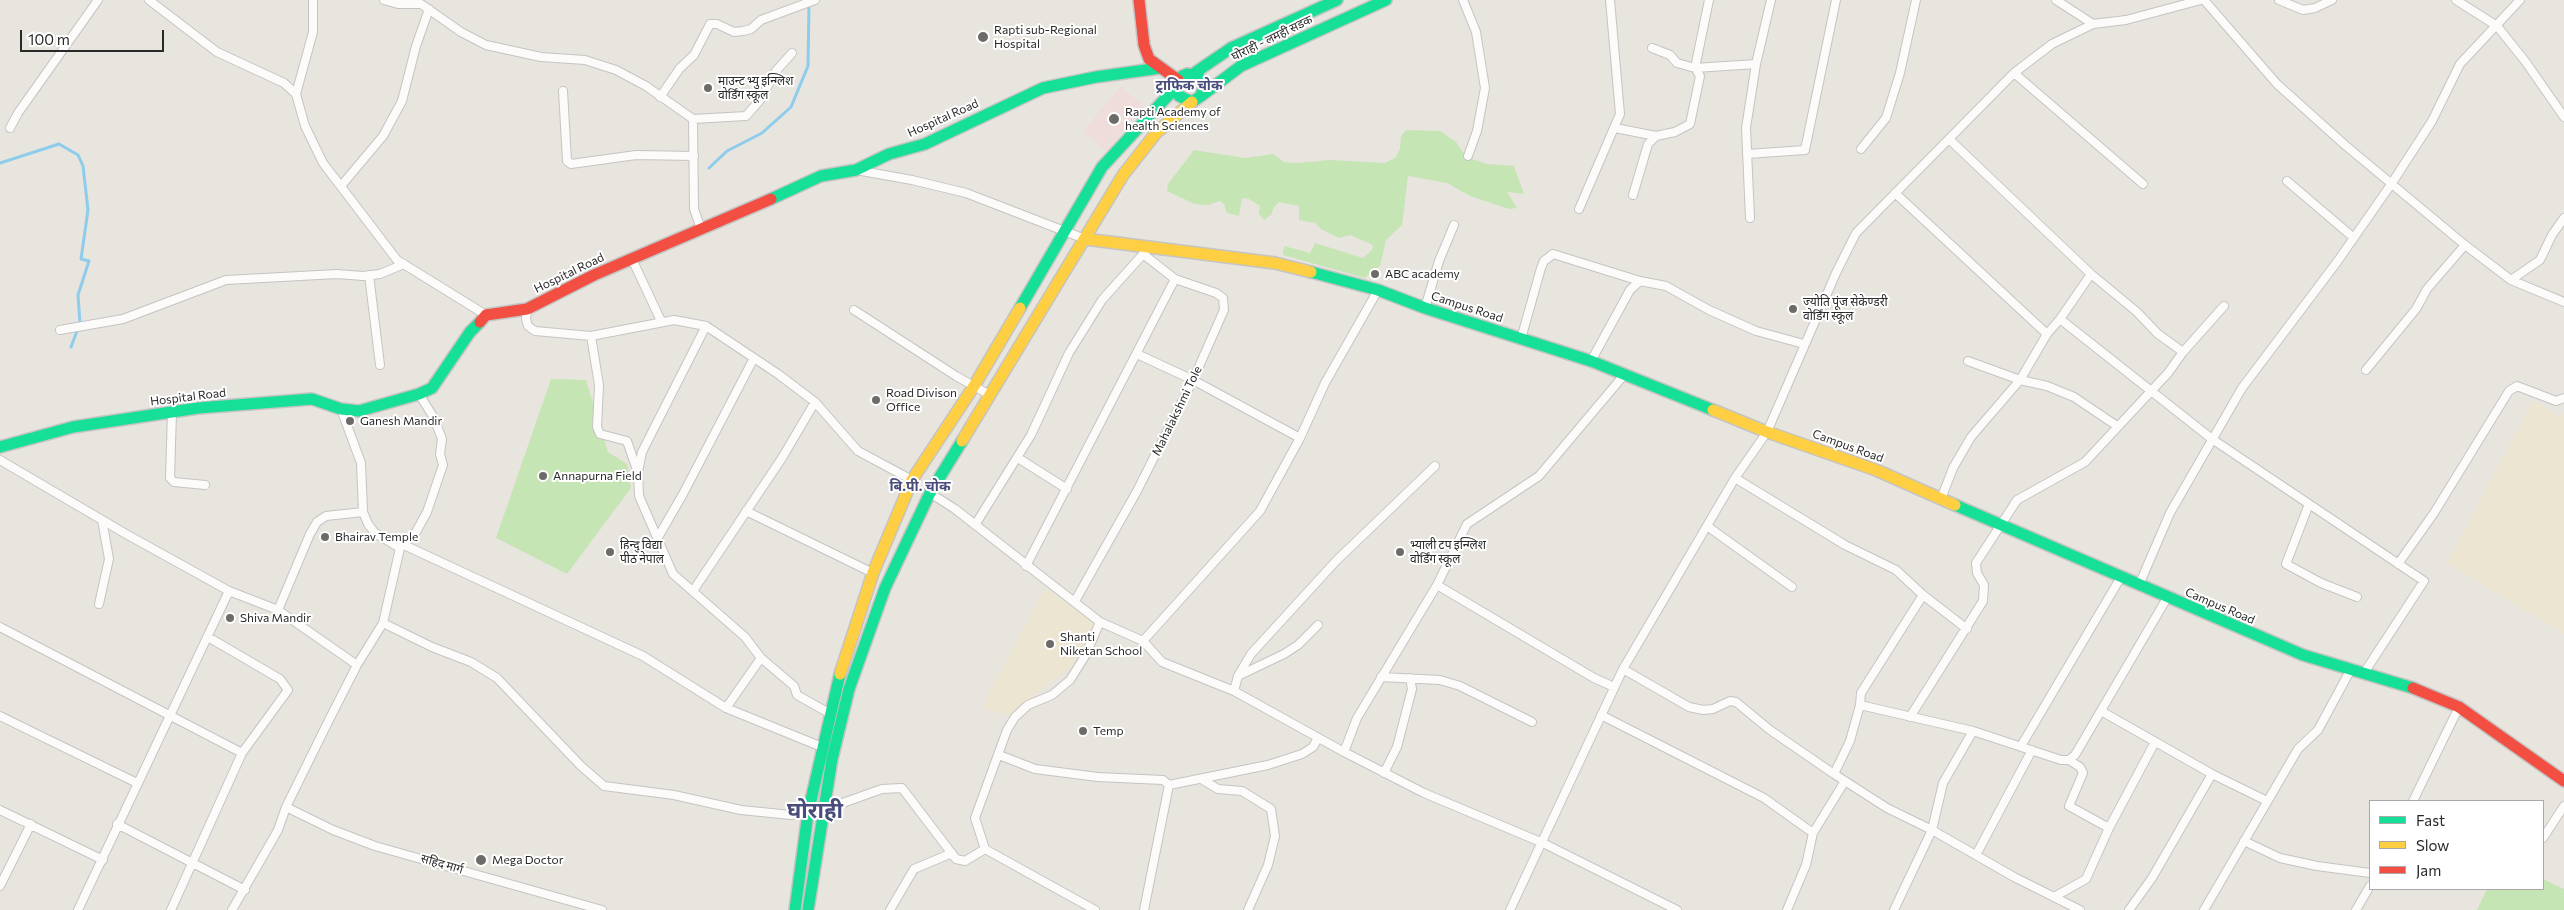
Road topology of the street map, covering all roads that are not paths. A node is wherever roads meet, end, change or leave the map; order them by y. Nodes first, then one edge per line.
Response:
1 (98, 0) edge
2 (149, 0) edge
3 (313, 0) edge
4 (384, 0) edge
5 (815, 0) edge
6 (1139, 0) edge
7 (1337, 0) edge
8 (1386, 0) edge
9 (1463, 0) edge
10 (1610, 0) edge
11 (1709, 0) edge
12 (1771, 0) edge
13 (1836, 0) edge
14 (1916, 0) edge
15 (2056, 0) edge
16 (2202, 0) edge
17 (2278, 0) edge
18 (2332, 0) edge
19 (2456, 0) edge
20 (2520, 0) edge
21 (422, 2) edge
22 (429, 9) junction
23 (2093, 24) junction
24 (2497, 26) junction
25 (1652, 48) dead end
26 (792, 53) dead end
27 (1756, 64) junction
28 (1160, 68) junction
29 (1695, 68) junction
30 (2014, 73) junction
31 (1193, 74) junction
32 (1177, 84) junction
33 (563, 91) dead end
34 (296, 94) junction
35 (660, 97) junction
36 (1196, 99) junction
37 (2564, 117) edge
38 (693, 118) junction
39 (10, 128) dead end
40 (1615, 128) junction
41 (1656, 136) junction
42 (1950, 140) junction
43 (1861, 149) dead end
44 (1747, 154) junction
45 (694, 156) junction
46 (1468, 156) dead end
47 (856, 170) junction
48 (2287, 181) dead end
49 (2392, 183) junction
50 (2143, 184) dead end
51 (341, 186) junction
52 (1895, 193) junction
53 (1632, 195) dead end
54 (1579, 209) dead end
55 (1750, 218) dead end
56 (2564, 218) edge
57 (1454, 225) dead end
58 (702, 229) junction
59 (1065, 231) junction
60 (2354, 238) junction
61 (1085, 239) junction
62 (2464, 245) junction
63 (1146, 250) junction
64 (632, 259) junction
65 (401, 262) junction
66 (2091, 274) junction
67 (366, 276) junction
68 (1175, 280) junction
69 (2511, 280) junction
70 (1640, 281) junction
71 (1378, 290) junction
72 (2564, 302) edge
73 (2224, 306) dead end
74 (527, 308) junction
75 (1425, 308) junction
76 (854, 310) dead end
77 (486, 315) junction
78 (2060, 319) junction
79 (661, 321) junction
80 (706, 326) junction
81 (60, 330) dead end
82 (2047, 334) junction
83 (591, 336) junction
84 (1521, 339) junction
85 (1804, 344) junction
86 (2182, 352) junction
87 (1137, 354) junction
88 (754, 358) junction
89 (1591, 361) junction
90 (1968, 361) dead end
91 (380, 365) dead end
92 (2366, 370) dead end
93 (1624, 375) junction
94 (1193, 380) junction
95 (2020, 380) junction
96 (974, 386) junction
97 (2151, 390) junction
98 (419, 394) junction
99 (988, 394) junction
100 (2564, 398) edge
101 (814, 402) junction
102 (341, 409) junction
103 (172, 412) junction
104 (2117, 426) junction
105 (1767, 432) junction
106 (1300, 438) junction
107 (2212, 439) junction
108 (0, 447) edge
109 (1018, 458) junction
110 (0, 460) edge
111 (1434, 466) dead end
112 (638, 472) junction
113 (914, 477) junction
114 (1735, 478) junction
115 (206, 485) dead end
116 (1067, 489) junction
117 (908, 492) junction
118 (930, 492) junction
119 (1941, 499) junction
120 (2309, 504) junction
121 (746, 511) junction
122 (363, 512) junction
123 (102, 520) junction
124 (2002, 524) junction
125 (975, 525) junction
126 (1707, 526) junction
127 (657, 539) junction
128 (402, 547) junction
129 (2398, 564) junction
130 (1026, 566) junction
131 (873, 573) junction
132 (2121, 577) junction
133 (1437, 585) junction
134 (2139, 585) junction
135 (1792, 586) dead end
136 (229, 591) junction
137 (693, 591) junction
138 (1923, 595) junction
139 (2357, 597) dead end
140 (2167, 598) junction
141 (1075, 601) junction
142 (99, 604) dead end
143 (278, 610) junction
144 (1100, 622) junction
145 (383, 623) junction
146 (1318, 625) dead end
147 (0, 627) edge
148 (1967, 629) junction
149 (208, 636) junction
150 (1143, 642) junction
151 (761, 658) junction
152 (357, 665) junction
153 (1623, 669) junction
154 (2350, 671) junction
155 (2364, 673) junction
156 (1238, 676) junction
157 (1381, 677) junction
158 (1410, 678) junction
159 (1614, 687) junction
160 (1234, 691) junction
161 (1860, 705) junction
162 (2459, 707) junction
163 (726, 708) junction
164 (2101, 711) junction
165 (829, 713) junction
166 (170, 715) junction
167 (1601, 715) junction
168 (0, 716) edge
169 (1910, 717) junction
170 (1532, 722) dead end
171 (1974, 731) junction
172 (1318, 738) junction
173 (2155, 742) junction
174 (2021, 746) junction
175 (822, 748) junction
176 (2032, 750) junction
177 (1344, 752) junction
178 (242, 753) junction
179 (999, 754) junction
180 (2069, 760) junction
181 (1384, 773) junction
182 (1834, 774) junction
183 (2212, 774) junction
184 (1204, 780) junction
185 (1845, 781) junction
186 (2564, 781) edge
187 (137, 783) junction
188 (1169, 785) junction
189 (2413, 800) edge
190 (2267, 801) junction
191 (2564, 806) edge
192 (286, 807) junction
193 (0, 810) edge
194 (823, 810) junction
195 (808, 812) junction
196 (31, 824) junction
197 (117, 824) junction
198 (2109, 828) junction
199 (1932, 830) junction
200 (1813, 833) junction
201 (2544, 836) edge
202 (2244, 841) junction
203 (1543, 843) junction
204 (985, 849) junction
205 (952, 853) junction
206 (1976, 855) junction
207 (103, 860) junction
208 (194, 862) junction
209 (2369, 873) edge
210 (0, 886) edge
211 (2369, 888) edge
212 (245, 890) junction
213 (2054, 897) junction
214 (585, 907) edge
215 (78, 910) edge
216 (171, 910) edge
217 (232, 910) edge
218 (602, 910) edge
219 (795, 910) edge
220 (808, 910) edge
221 (890, 910) edge
222 (1095, 910) edge
223 (1144, 910) edge
224 (1248, 910) edge
225 (1510, 910) edge
226 (1677, 910) edge
227 (1788, 910) edge
228 (1894, 910) edge
229 (2080, 910) edge
230 (2129, 910) edge
231 (2204, 910) edge
232 (2356, 910) edge

1 - 39 street
2 - 34 street
3 - 34 street
4 - 21 street
5 - 35 street
6 - 28 street
7 - 31 street, घोराही - लमही सडक
8 - 36 street, घोराही - लमही सडक
9 - 46 street
10 - 40 street
11 - 29 street
12 - 27 street
13 - 44 street
14 - 43 street
15 - 23 street
16 - 23 street
16 - 49 street
17 - 18 street
19 - 24 street
20 - 24 street
21 - 22 street
22 - 35 street
22 - 51 street
23 - 30 street
24 - 37 street
24 - 49 street
25 - 29 street
26 - 38 street
27 - 29 street
27 - 44 street
28 - 32 street
28 - 47 street, Hospital Road
29 - 41 street
30 - 42 street
30 - 50 street
31 - 32 street
31 - 36 street
32 - 36 street
32 - 59 street
33 - 45 street
34 - 51 street
35 - 38 street
36 - 61 street, घोराही - लमही सडक
38 - 45 street
40 - 41 street
40 - 54 street
41 - 53 street
42 - 52 street
42 - 66 street
44 - 55 street
45 - 58 street
47 - 58 street, Hospital Road
47 - 59 street
48 - 60 street
49 - 60 street
49 - 62 street
51 - 65 street
52 - 82 street
52 - 85 street
56 - 69 street
57 - 75 street
58 - 64 street, Hospital Road
59 - 61 street
59 - 96 street
60 - 107 street
61 - 63 street, Campus Road
61 - 99 street, घोराही - लमही सडक
62 - 69 street
62 - 92 street
63 - 68 street, Mahalakshmi Tole
63 - 71 street, Campus Road
63 - 109 street
64 - 74 street, Hospital Road
64 - 79 street
65 - 67 street
65 - 77 street
66 - 78 street
66 - 86 street
67 - 81 street
67 - 91 street
68 - 87 street
68 - 94 street, Mahalakshmi Tole
69 - 72 street
70 - 84 street
70 - 85 street
70 - 89 street
71 - 75 street, Campus Road
71 - 106 street
73 - 86 street
74 - 77 street, Hospital Road
74 - 83 street
75 - 84 street, Campus Road
76 - 96 street
77 - 98 street, Hospital Road
78 - 82 street
78 - 97 street
79 - 80 street
79 - 83 street
80 - 88 street
80 - 112 street
82 - 95 street
83 - 112 street
84 - 89 street, Campus Road
85 - 105 street
86 - 97 street
87 - 94 street
87 - 116 street
88 - 101 street
88 - 127 street
89 - 93 street, Campus Road
90 - 95 street
93 - 105 street, Campus Road
93 - 133 street
94 - 106 street
94 - 141 street, Mahalakshmi Tole
95 - 104 street
95 - 119 street
96 - 99 street
96 - 113 street
97 - 104 street
97 - 107 street
98 - 102 street, Hospital Road
98 - 128 street
99 - 118 street, घोराही - लमही सडक
100 - 129 street
101 - 113 street
101 - 121 street
102 - 103 street, Hospital Road
102 - 122 street
103 - 108 street, Hospital Road
103 - 115 street
104 - 124 street
105 - 114 street
105 - 119 street, Campus Road
106 - 150 street
107 - 120 street
107 - 134 street
109 - 116 street
109 - 125 street
110 - 123 street
111 - 156 street
112 - 127 street
113 - 117 street
113 - 118 street
114 - 126 street
114 - 138 street
116 - 130 street
117 - 118 street
117 - 131 street
118 - 125 street
118 - 194 street, घोराही - लमही सडक
119 - 124 street, Campus Road
120 - 129 street
120 - 139 street
121 - 131 street
121 - 137 street
122 - 128 street
122 - 143 street
123 - 136 street
123 - 142 street
124 - 132 street, Campus Road
124 - 148 street
125 - 130 street
126 - 135 street
126 - 153 street
127 - 137 street
128 - 145 street
128 - 163 street
129 - 155 street
130 - 141 street
131 - 165 street
132 - 134 street, Campus Road
132 - 174 street
133 - 157 street
133 - 159 street
134 - 140 street, Campus Road
136 - 143 street
136 - 149 street
137 - 151 street
138 - 148 street
138 - 161 street
140 - 154 street, Campus Road
140 - 164 street
141 - 144 street
143 - 152 street
144 - 150 street
144 - 179 street
145 - 152 street
145 - 195 street
146 - 156 street
147 - 166 street
148 - 169 street
149 - 166 street
149 - 178 street
150 - 160 street
151 - 163 street
151 - 165 street
152 - 192 street
153 - 159 street
153 - 182 street
154 - 155 street, Campus Road
154 - 190 street
155 - 162 street, Campus Road
156 - 160 street
157 - 158 street
157 - 177 street
158 - 170 street
158 - 181 street
159 - 167 street
160 - 172 street
161 - 169 street
161 - 182 street
162 - 186 street, Campus Road
162 - 189 street
163 - 175 street
164 - 173 street
164 - 180 street
165 - 175 street
166 - 178 street
166 - 187 street
167 - 200 street
167 - 203 street
168 - 187 street
169 - 171 street
171 - 174 street
171 - 199 street
172 - 177 street
172 - 184 street
173 - 183 street
173 - 198 street
174 - 176 street
175 - 195 street
176 - 180 street
176 - 206 street
177 - 181 street
178 - 208 street
179 - 188 street
179 - 204 street
180 - 198 street
181 - 203 street
182 - 185 street
183 - 190 street
183 - 230 street
184 - 188 street
184 - 224 street
185 - 199 street
185 - 200 street
187 - 197 street
188 - 223 street
190 - 202 street
191 - 201 street
192 - 212 street
192 - 214 street, सहिद मार्ग
193 - 196 street
194 - 195 street
194 - 205 street
194 - 220 street, घोराही - लमही सडक
195 - 219 street
196 - 207 street
196 - 210 street
197 - 207 street
197 - 208 street
198 - 213 street
199 - 206 street
199 - 228 street
200 - 227 street
202 - 209 street
202 - 231 street
203 - 225 street
203 - 226 street
204 - 205 street
204 - 222 street
205 - 221 street
206 - 213 street
207 - 215 street
208 - 212 street
208 - 216 street
211 - 232 street
212 - 217 street
213 - 229 street
214 - 218 street, सहिद मार्ग

